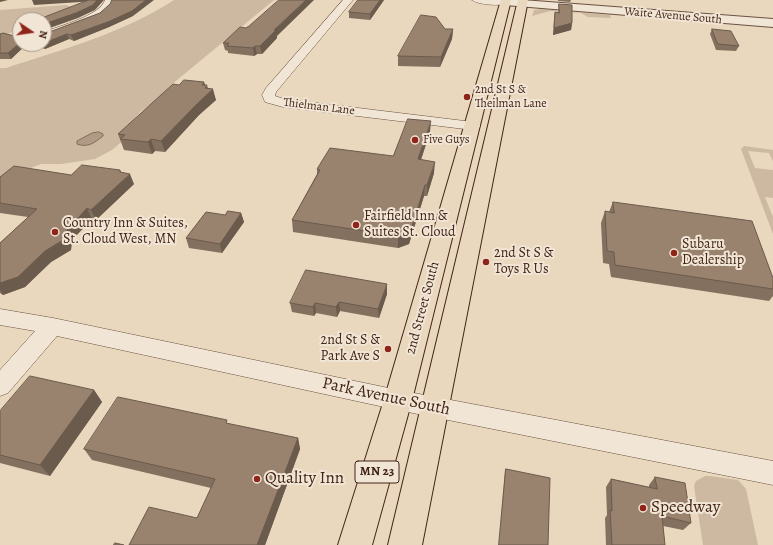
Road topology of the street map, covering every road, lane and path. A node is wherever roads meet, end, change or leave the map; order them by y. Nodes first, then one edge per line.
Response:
1 (110, 0) edge
2 (348, 0) edge
3 (477, 0) edge
4 (514, 2) edge
5 (773, 23) edge
6 (52, 33) edge
7 (473, 126) junction
8 (0, 317) edge
9 (53, 326) junction
10 (0, 386) edge
11 (398, 400) junction
12 (434, 407) junction
13 (773, 473) edge
14 (355, 545) edge
15 (405, 545) edge

1 - 6 street
2 - 7 street, Thielman Lane
3 - 4 street, Waite Avenue South
4 - 5 street, Waite Avenue South
4 - 7 highway, 2nd Street South / MN 23
4 - 12 highway, MN 23
7 - 11 highway, 2nd Street South / MN 23
8 - 9 street, Park Avenue South
9 - 10 street
9 - 11 street, Park Avenue South
11 - 12 street, Park Avenue South
11 - 14 highway, 2nd Street South / MN 23
12 - 13 street, Park Avenue South
12 - 15 highway, MN 23

